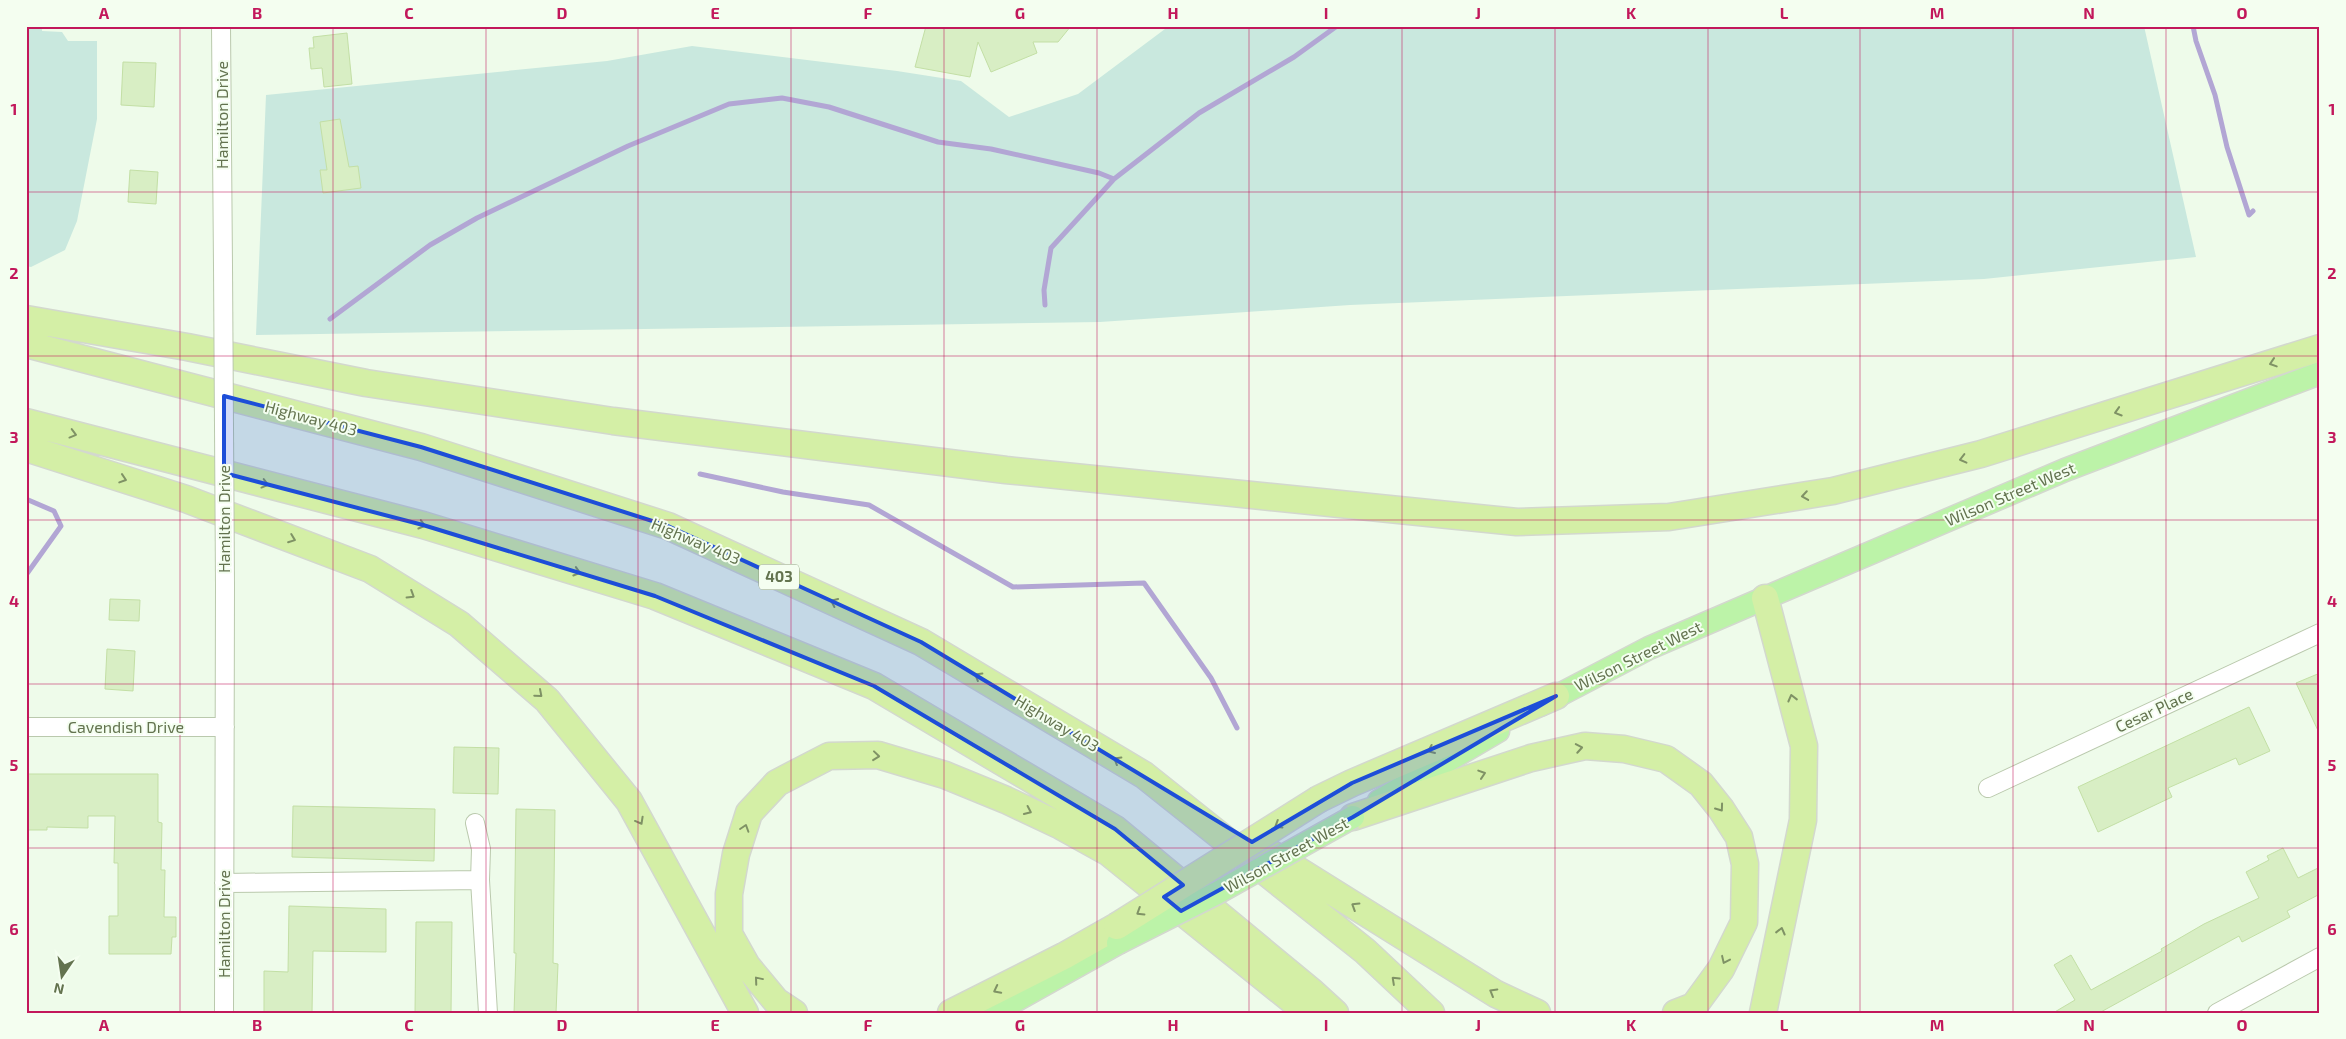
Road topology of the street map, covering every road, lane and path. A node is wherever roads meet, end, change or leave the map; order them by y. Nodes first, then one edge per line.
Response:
1 (221, 26) edge
2 (26, 319) edge
3 (26, 344) edge
4 (2320, 348) edge
5 (2320, 373) edge
6 (26, 422) edge
7 (26, 448) edge
8 (1765, 598) junction
9 (2320, 632) edge
10 (1556, 696) junction
11 (26, 727) edge
12 (225, 727) junction
13 (1144, 776) junction
14 (1988, 788) dead end
15 (1353, 817) junction
16 (475, 823) dead end
17 (480, 880) junction
18 (224, 883) junction
19 (1117, 934) junction
20 (2320, 957) edge
21 (224, 1013) edge
22 (488, 1013) edge
23 (745, 1013) edge
24 (794, 1013) edge
25 (951, 1013) edge
26 (993, 1013) edge
27 (1308, 1013) edge
28 (1335, 1013) edge
29 (1431, 1013) edge
30 (1537, 1013) edge
31 (1676, 1013) edge
32 (1763, 1013) edge
33 (2217, 1013) edge

1 - 12 street, Hamilton Drive, bridge
4 -> 2 highway
13 -> 3 highway, Highway 403 / 403
5 - 8 main road, Wilson Street West
6 -> 28 highway
7 -> 23 highway
8 - 10 main road, Wilson Street West
32 -> 8 highway
9 - 14 street, Cesar Place
10 - 15 main road, Wilson Street West
10 -> 19 highway, bridge
11 - 12 street, Cavendish Drive
12 - 18 street, Hamilton Drive
29 -> 13 highway, Highway 403 / 403
30 -> 13 highway
15 - 19 main road, Wilson Street West, bridge
15 -> 31 highway
16 - 17 street
17 - 18 street
17 - 22 street
18 - 21 street, Hamilton Drive
19 -> 25 highway
19 - 26 main road, Wilson Street West
20 - 33 street
24 -> 27 highway

